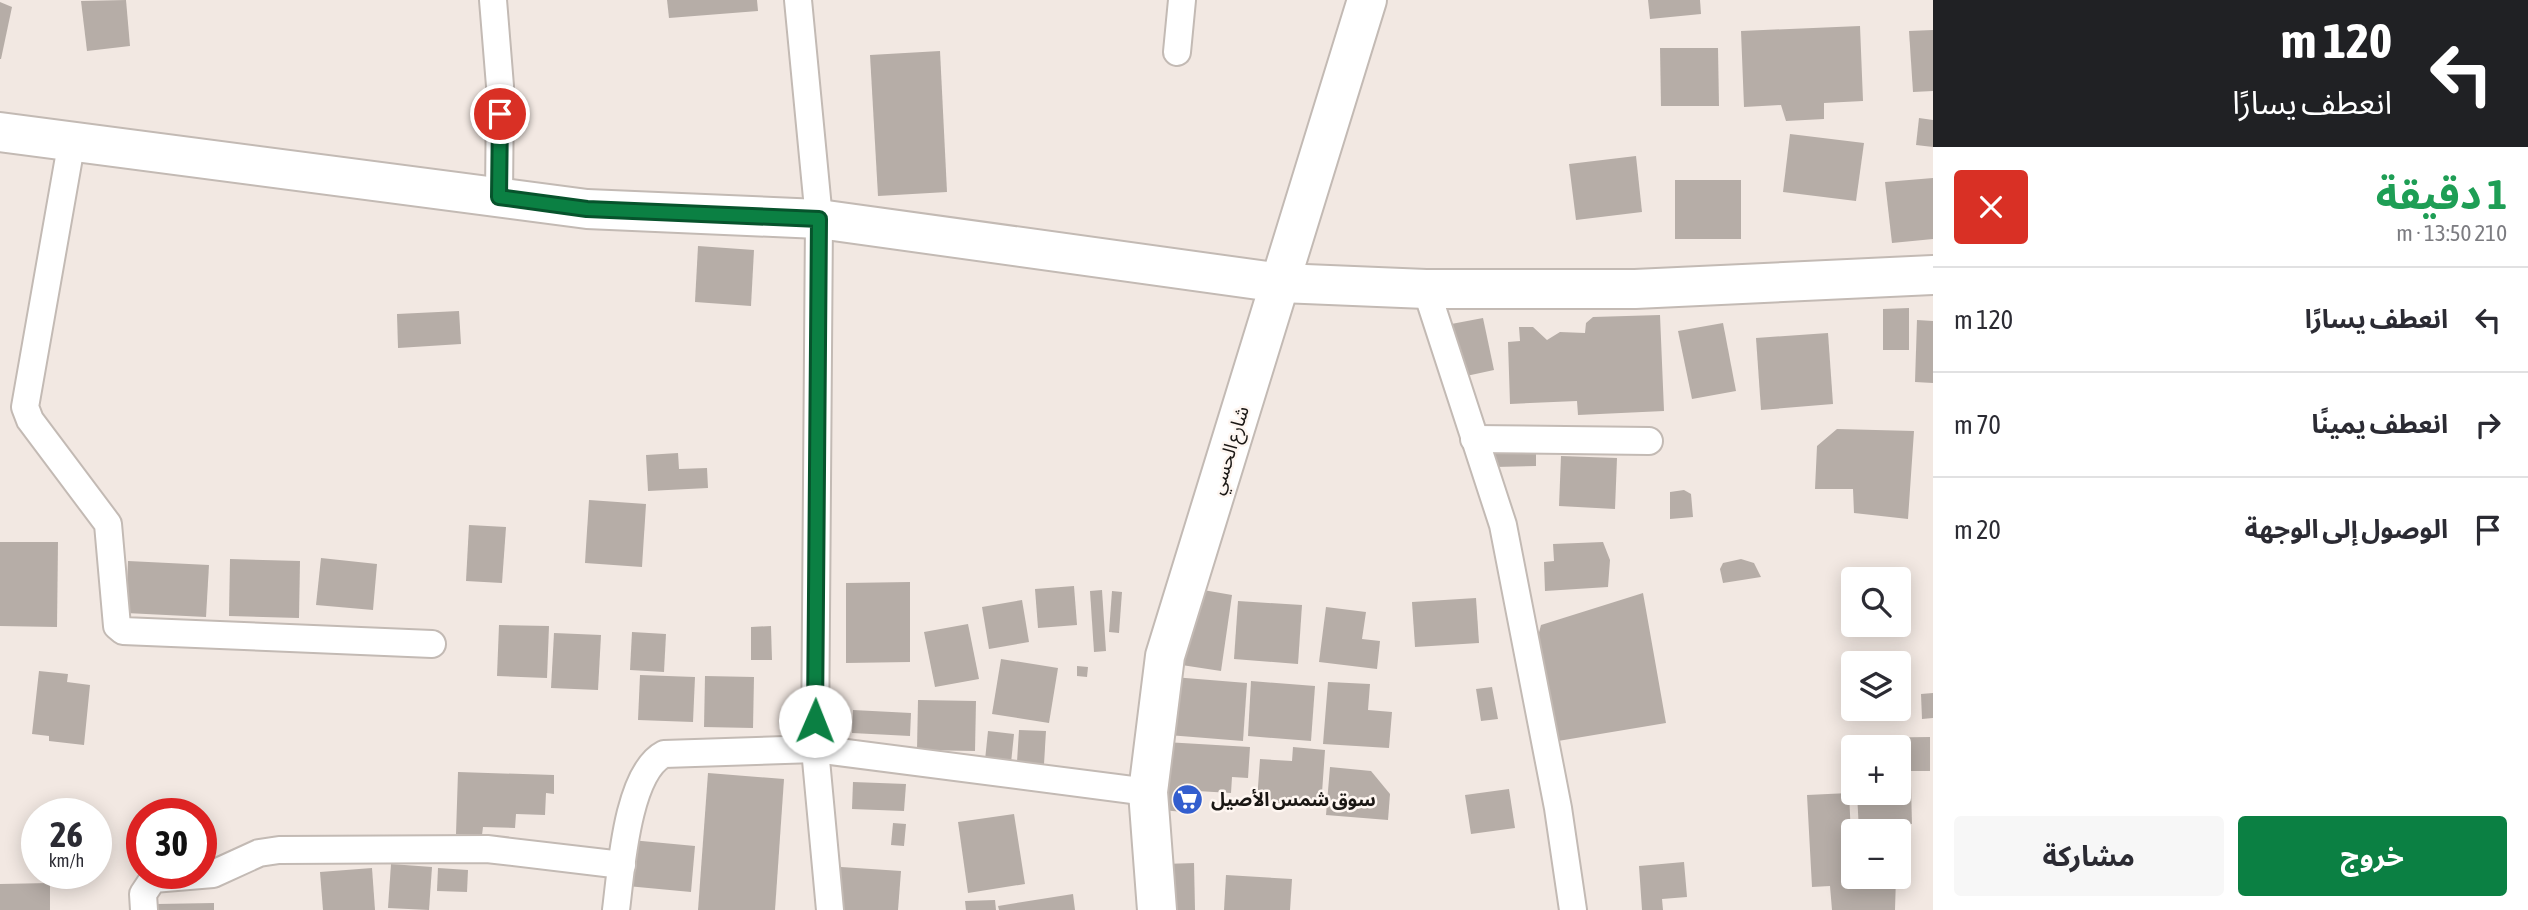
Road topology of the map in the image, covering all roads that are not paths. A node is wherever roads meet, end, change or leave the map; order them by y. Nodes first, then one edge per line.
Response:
1 (493, 0) edge
2 (798, 0) edge
3 (1182, 0) edge
4 (1367, 0) edge
5 (1177, 52) dead end
6 (0, 132) edge
7 (72, 140) junction
8 (499, 197) junction
9 (819, 219) junction
10 (1933, 275) edge
11 (1281, 283) junction
12 (1426, 289) junction
13 (1474, 439) junction
14 (1649, 440) dead end
15 (432, 644) dead end
16 (815, 749) junction
17 (1148, 792) junction
18 (622, 864) junction
19 (144, 910) edge
20 (616, 910) edge
21 (830, 910) edge
22 (1157, 910) edge
23 (1573, 910) edge

1 - 8 street
2 - 9 street
3 - 5 street
4 - 11 main road, شارع الحسي
6 - 7 main road
7 - 8 main road
7 - 15 street
8 - 9 main road
9 - 11 main road
9 - 16 street
10 - 12 main road
11 - 12 main road
11 - 17 main road, شارع الحسي
12 - 13 street
13 - 14 street
13 - 23 street
16 - 17 street
16 - 18 street
16 - 21 street
17 - 22 main road, شارع الحسي
18 - 19 street
18 - 20 street

